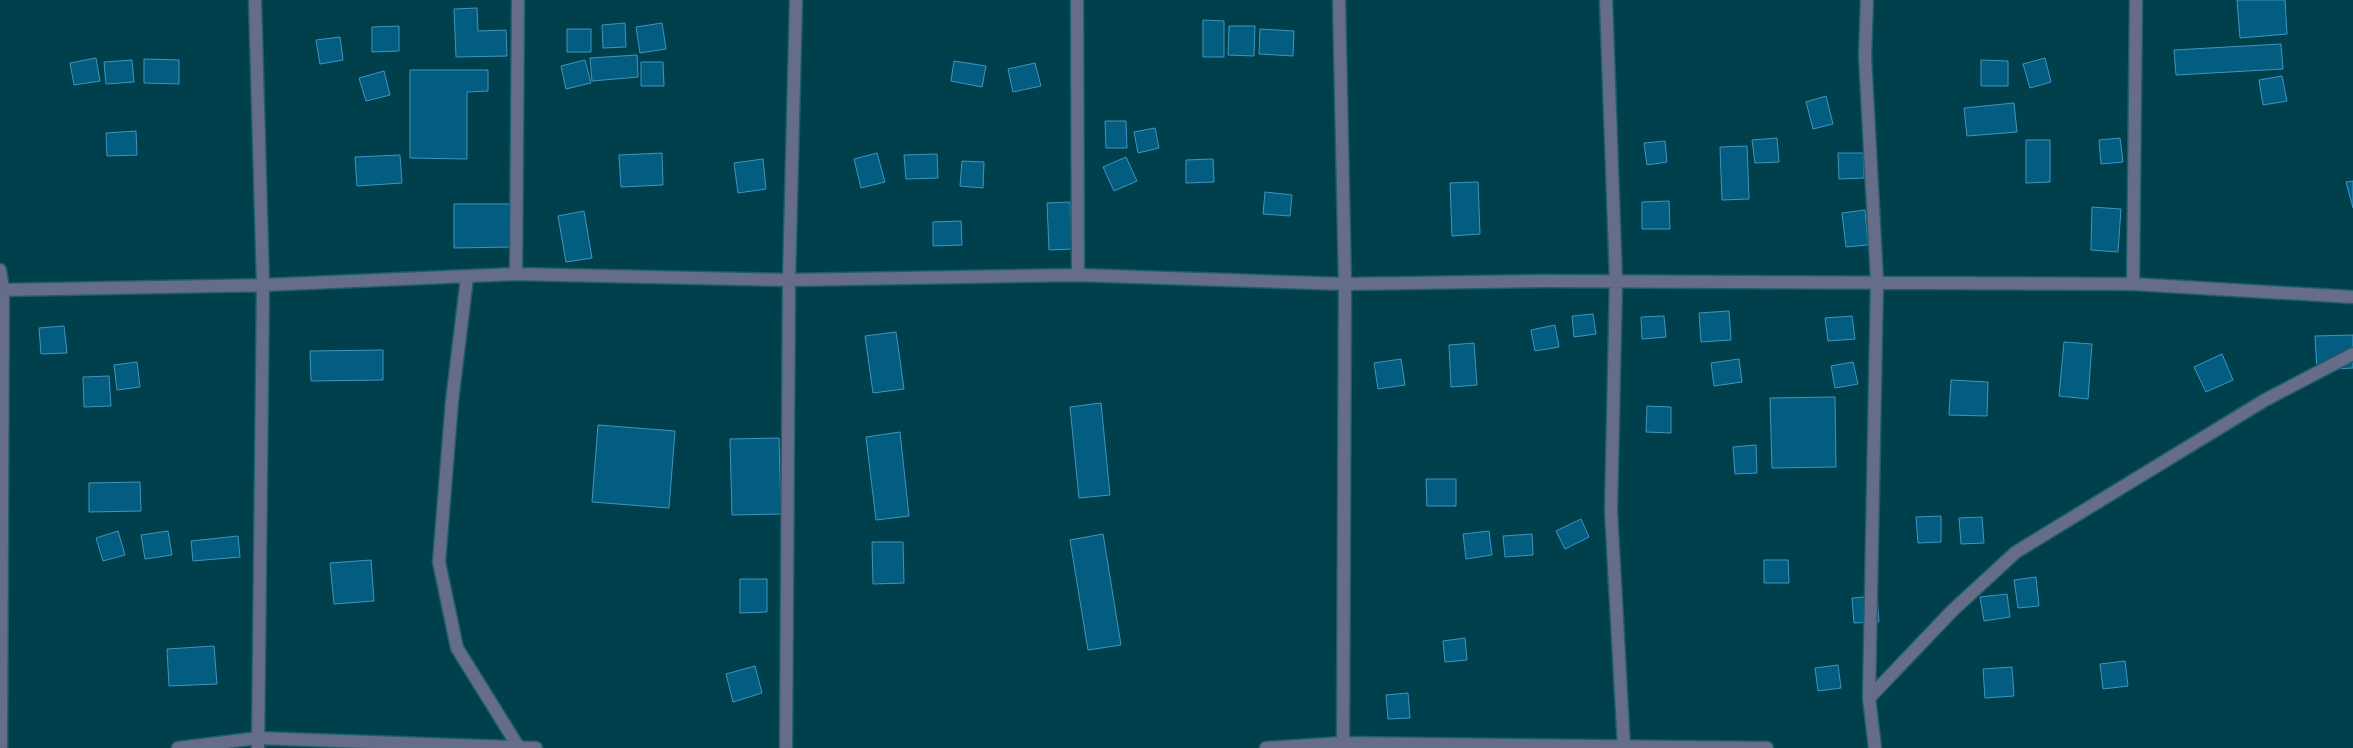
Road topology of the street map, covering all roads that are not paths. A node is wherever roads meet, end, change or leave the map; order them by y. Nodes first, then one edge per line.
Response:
1 (255, 0) edge
2 (518, 0) edge
3 (796, 0) edge
4 (1077, 0) edge
5 (1339, 0) edge
6 (1606, 0) edge
7 (1867, 0) edge
8 (2136, 0) edge
9 (0, 270) edge
10 (516, 274) junction
11 (1078, 276) junction
12 (467, 278) junction
13 (789, 280) junction
14 (1616, 281) junction
15 (1877, 281) junction
16 (1345, 284) junction
17 (2134, 284) junction
18 (263, 285) junction
19 (2, 290) edge
20 (2353, 297) edge
21 (2353, 354) edge
22 (1869, 698) junction
23 (258, 743) edge
24 (1343, 746) edge
25 (519, 747) edge
26 (1, 748) edge
27 (178, 748) edge
28 (536, 748) edge
29 (786, 748) edge
30 (1266, 748) edge
31 (1624, 748) edge
32 (1767, 748) edge
33 (1875, 748) edge

1 - 18 street
2 - 10 street
3 - 13 street
4 - 11 street
5 - 16 street
6 - 14 street
7 - 15 street
8 - 17 street
9 - 19 street
10 - 12 street
10 - 13 street
11 - 13 street
11 - 16 street
12 - 18 street
12 - 25 street
13 - 29 street
14 - 15 street
14 - 16 street
14 - 31 street
15 - 17 street
15 - 22 street
16 - 24 street
17 - 20 street
18 - 19 street
18 - 23 street
19 - 26 street
21 - 22 street
22 - 33 street
23 - 25 street
23 - 27 street
24 - 30 street
24 - 31 street
25 - 28 street
31 - 32 street

